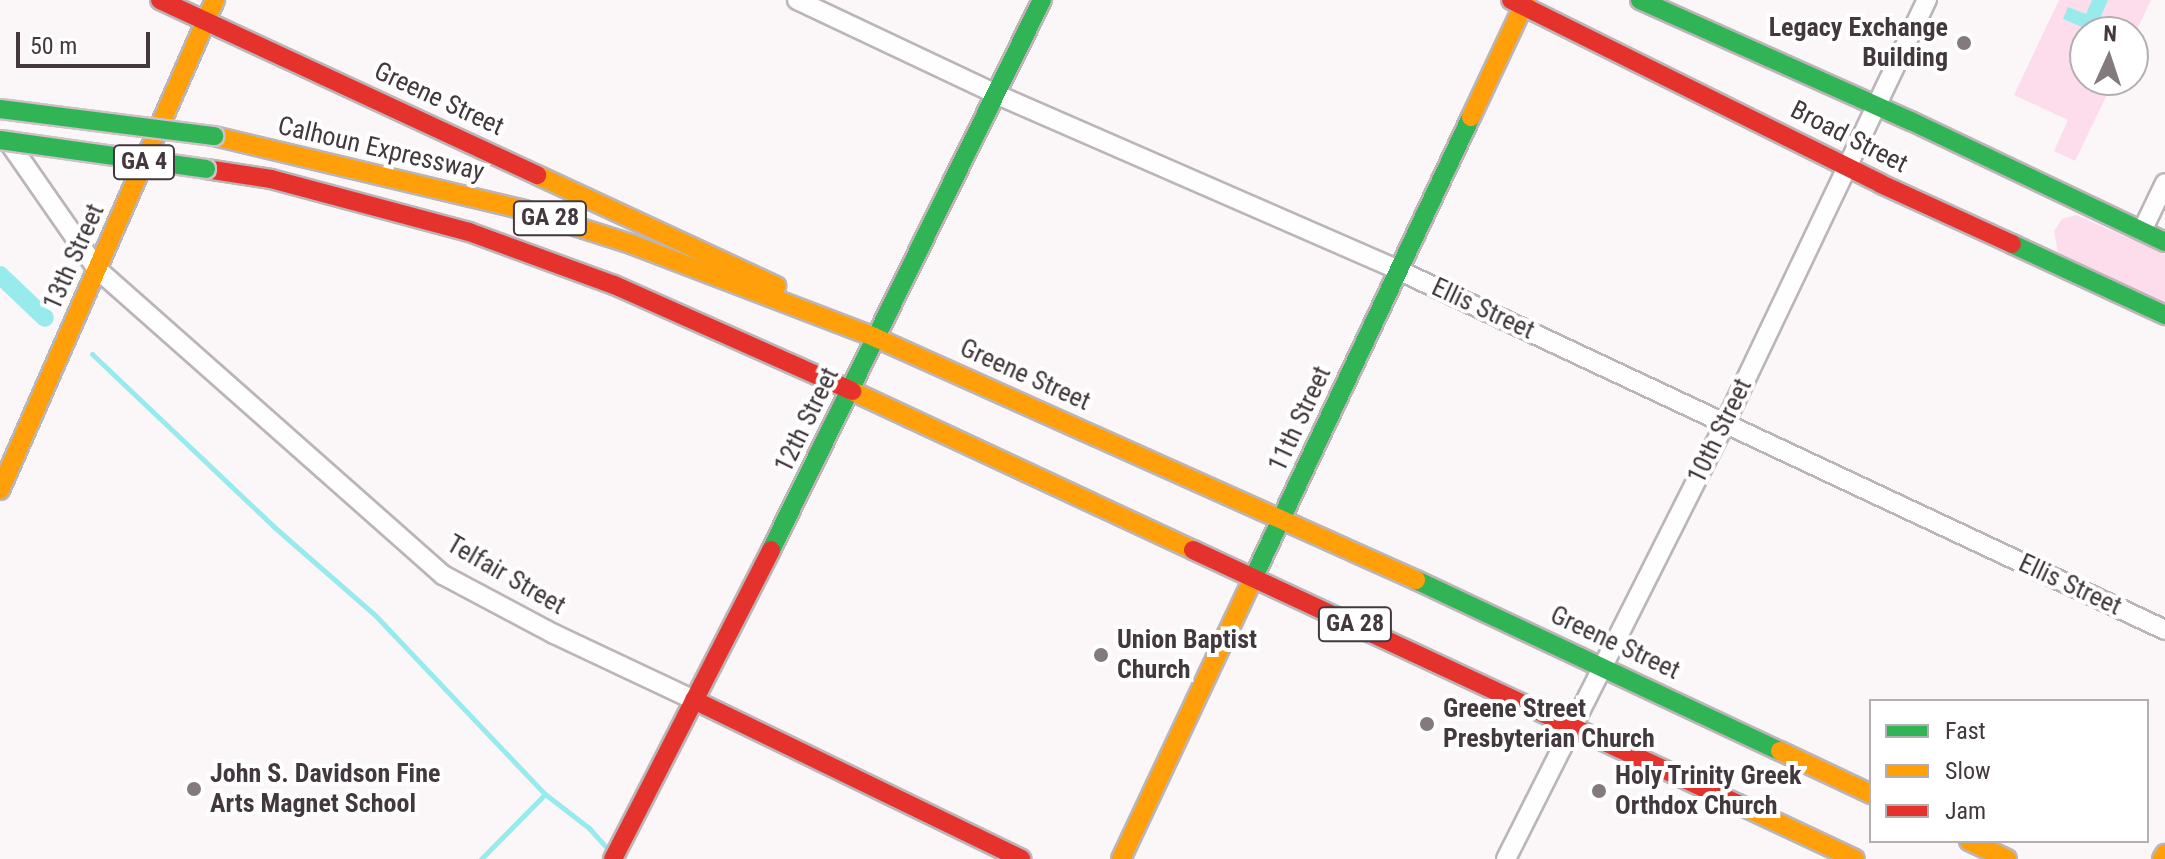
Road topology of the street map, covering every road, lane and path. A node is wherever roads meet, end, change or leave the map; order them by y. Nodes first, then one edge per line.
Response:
1 (160, 0) edge
2 (215, 0) edge
3 (797, 0) edge
4 (1042, 0) edge
5 (1640, 0) edge
6 (1927, 0) edge
7 (1520, 2) edge
8 (206, 20) junction
9 (998, 95) junction
10 (1875, 107) junction
11 (0, 109) edge
12 (0, 129) edge
13 (0, 140) edge
14 (1847, 165) junction
15 (2165, 183) edge
16 (2142, 231) junction
17 (2165, 242) edge
18 (97, 269) junction
19 (1398, 270) junction
20 (2165, 315) edge
21 (874, 337) junction
22 (852, 391) junction
23 (1726, 421) junction
24 (0, 490) edge
25 (1283, 518) junction
26 (1254, 577) junction
27 (2165, 630) edge
28 (1601, 665) junction
29 (694, 700) junction
30 (1571, 725) junction
31 (1869, 793) edge
32 (1973, 843) edge
33 (613, 859) edge
34 (1021, 859) edge
35 (1121, 859) edge
36 (1506, 859) edge
37 (1855, 859) edge
38 (2007, 859) edge

1 - 8 main road, Greene Street
2 - 8 main road, 13th Street / GA 4
3 - 9 street, Ellis Street
4 - 9 main road, 12th Street
5 - 10 main road, Broad Street
6 - 10 street, 10th Street
7 - 14 main road, Broad Street
7 - 19 main road, 11th Street
8 - 18 main road, 13th Street / GA 4
8 - 21 main road, Greene Street
9 - 19 street, Ellis Street
9 - 21 main road, 12th Street
10 - 14 street, 10th Street
10 - 16 main road, Broad Street
11 - 21 main road, Calhoun Expressway / GA 28, bridge
12 - 18 street, Telfair Street
13 - 22 main road, Calhoun Expressway / GA 28, bridge
14 - 20 main road, Broad Street
14 - 23 street, 10th Street
15 - 16 street
16 - 17 main road, Broad Street
18 - 24 main road, 13th Street / GA 4
18 - 29 street, Telfair Street
19 - 23 street, Ellis Street
19 - 25 main road, 11th Street
21 - 22 main road, 12th Street
21 - 25 main road, Greene Street / GA 28
22 - 26 main road, GA 28
22 - 29 main road, 12th Street
23 - 27 street, Ellis Street
23 - 28 street, 10th Street
25 - 26 main road, 11th Street
25 - 28 main road, Greene Street / GA 28
26 - 30 main road, GA 28
26 - 35 main road, 11th Street
28 - 30 street, 10th Street
28 - 31 main road, Greene Street / GA 28
29 - 33 main road, 12th Street
29 - 34 main road, Telfair Street
30 - 36 street, 10th Street
30 - 37 main road, GA 28
32 - 38 main road

